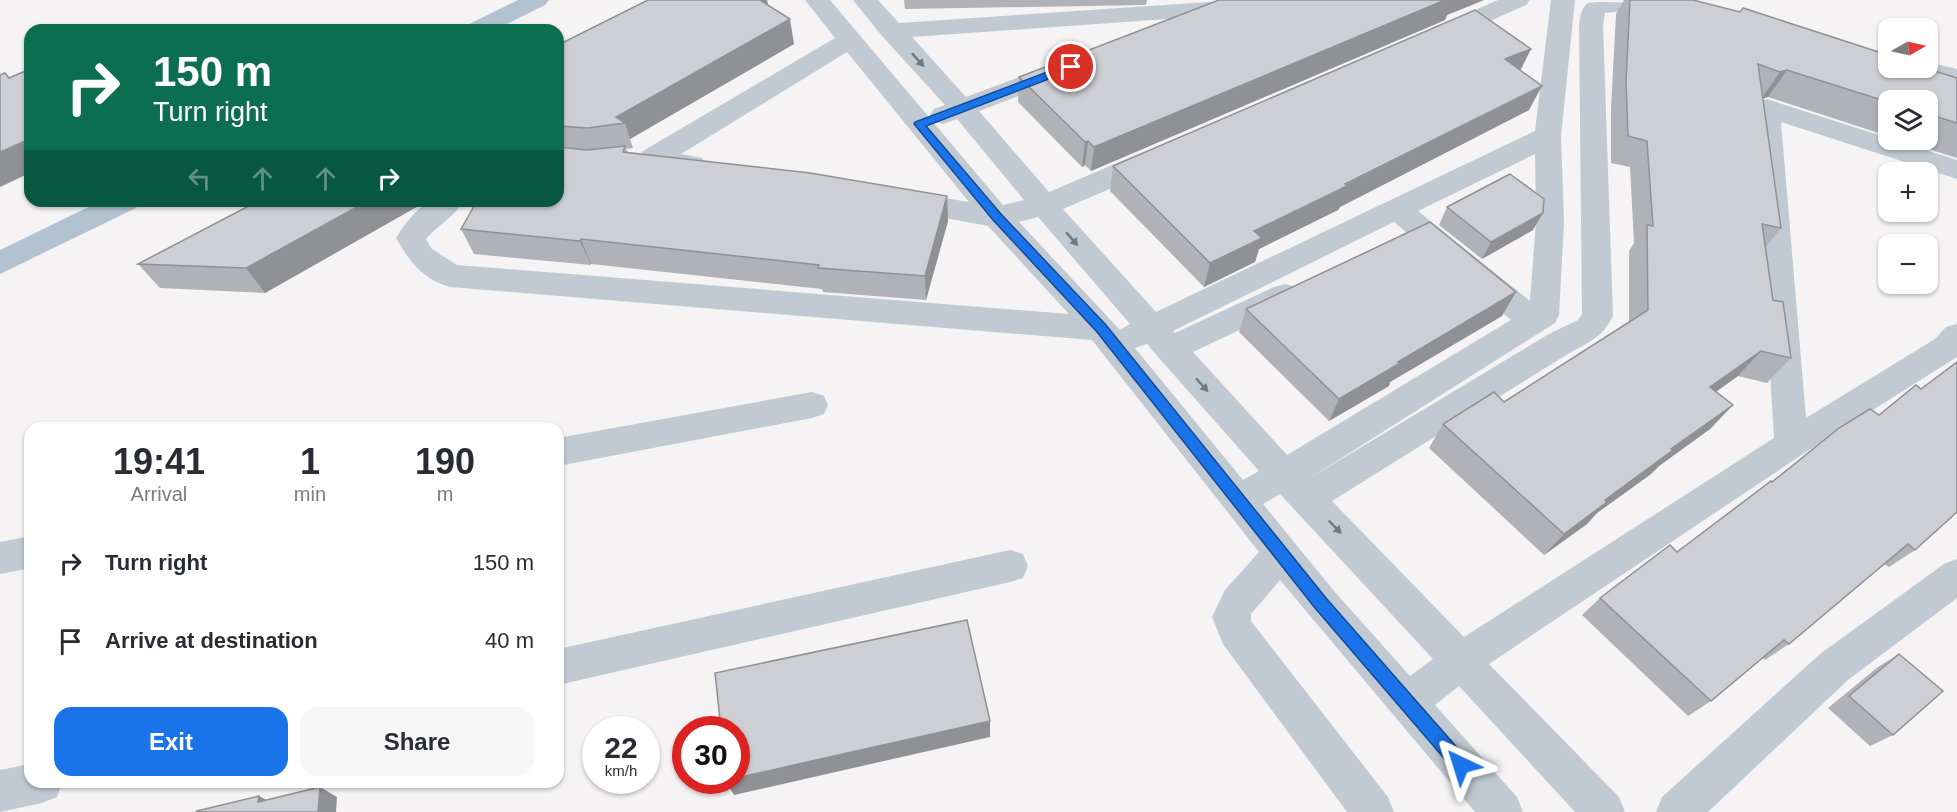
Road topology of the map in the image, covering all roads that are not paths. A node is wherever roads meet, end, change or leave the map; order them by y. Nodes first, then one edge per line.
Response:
1 (537, 0) edge
2 (817, 0) edge
3 (865, 0) edge
4 (1518, 0) edge
5 (1563, 0) edge
6 (1235, 4) edge
7 (1679, 6) edge
8 (488, 24) edge
9 (891, 31) junction
10 (1148, 38) edge
11 (849, 40) junction
12 (1421, 42) edge
13 (1082, 63) edge
14 (1938, 72) edge
15 (1957, 77) edge
16 (962, 108) junction
17 (919, 124) junction
18 (1548, 136) junction
19 (1173, 150) edge
20 (722, 170) edge
21 (1957, 170) edge
22 (882, 197) edge
23 (1043, 206) junction
24 (114, 207) edge
25 (442, 207) edge
26 (1397, 209) junction
27 (997, 217) junction
28 (1422, 229) junction
29 (1390, 244) edge
30 (0, 263) edge
31 (1306, 284) edge
32 (1534, 322) junction
33 (1107, 336) junction
34 (1957, 336) edge
35 (1160, 339) junction
36 (812, 405) dead end
37 (1791, 444) junction
38 (564, 451) edge
39 (1284, 475) junction
40 (1307, 498) junction
41 (1238, 500) junction
42 (24, 553) edge
43 (1281, 553) junction
44 (0, 558) edge
45 (1010, 566) dead end
46 (1957, 576) edge
47 (1462, 660) junction
48 (564, 666) edge
49 (1407, 702) junction
50 (24, 786) edge
51 (0, 791) edge
52 (1373, 812) edge
53 (1502, 812) edge
54 (1604, 812) edge
55 (1677, 812) edge

1 - 8 main road
2 - 11 street
3 - 9 street
4 - 12 street
5 - 18 street
6 - 9 street
6 - 10 street
7 - 40 street
9 -> 16 street
11 - 17 street
11 - 20 street
13 - 16 street
14 - 15 street
16 - 17 street
16 - 23 street
17 - 27 street
18 - 26 street
18 - 32 street
19 - 23 street
21 - 37 street
22 - 27 street
23 - 27 street
23 -> 35 street
24 - 30 main road
25 - 33 street
26 - 28 street
26 - 35 street
27 - 33 street
28 - 29 street
28 - 32 street
31 - 35 street
32 - 39 street
33 - 35 street
33 - 41 street
34 - 37 street
35 -> 39 street
36 - 38 street
37 - 47 street
39 - 40 street
39 - 41 street
40 -> 47 street
41 - 43 street
42 - 44 street
43 - 49 street
43 - 52 street
45 - 48 street
46 - 55 street
47 - 49 street
47 - 54 street
49 - 53 street
50 - 51 street

